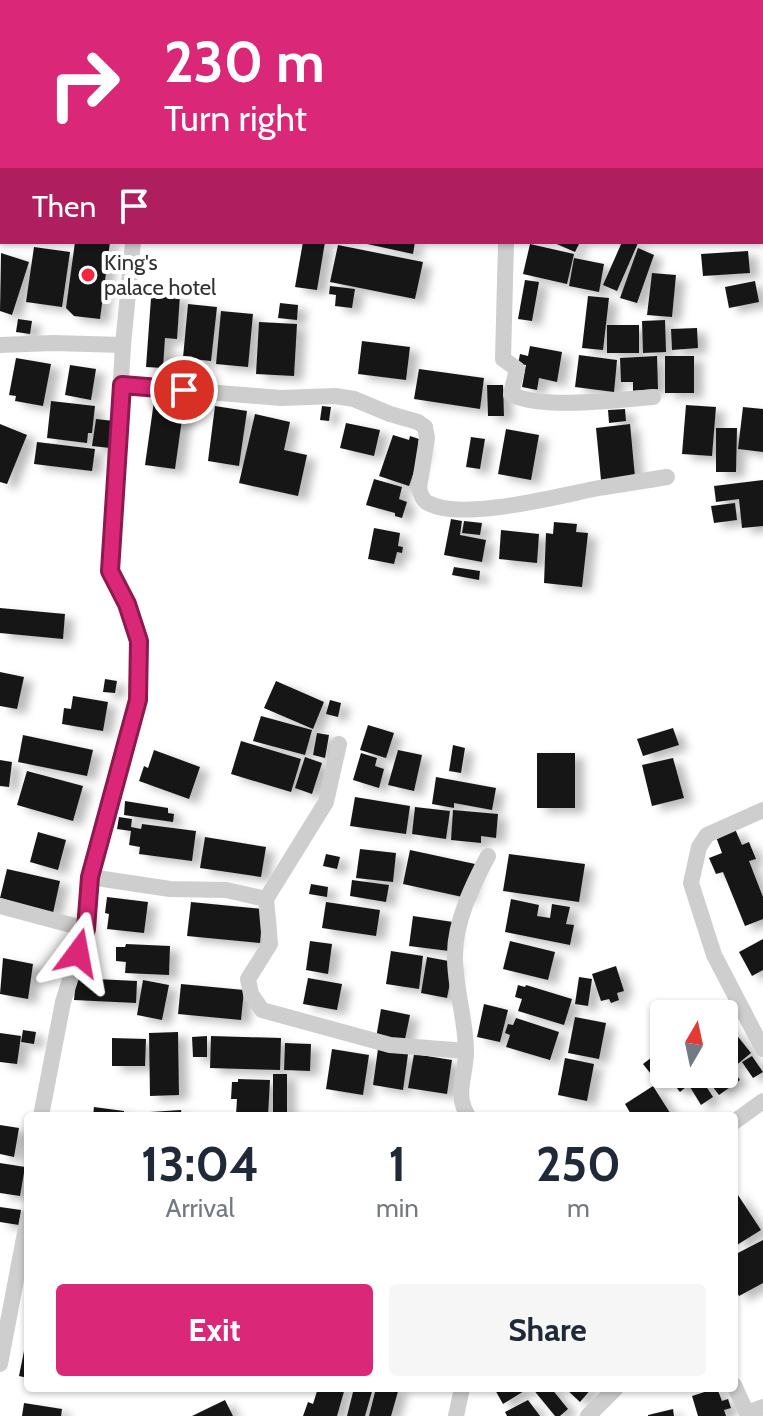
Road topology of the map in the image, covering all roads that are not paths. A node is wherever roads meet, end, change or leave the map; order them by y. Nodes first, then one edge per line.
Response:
1 (133, 244) edge
2 (506, 244) edge
3 (0, 345) edge
4 (123, 345) junction
5 (122, 385) junction
6 (653, 397) dead end
7 (667, 477) dead end
8 (339, 744) dead end
9 (763, 810) edge
10 (488, 856) dead end
11 (90, 877) junction
12 (266, 899) junction
13 (0, 906) edge
14 (86, 929) junction
15 (763, 1049) edge
16 (466, 1051) junction
17 (763, 1101) edge
18 (42, 1112) edge
19 (466, 1112) edge
20 (738, 1119) edge
21 (24, 1235) edge
22 (5, 1320) edge
23 (0, 1364) edge
24 (738, 1391) edge
25 (461, 1392) edge
26 (612, 1392) edge
27 (753, 1412) edge
28 (456, 1416) edge
29 (588, 1416) edge

1 - 4 street
2 - 6 street
3 - 4 street
4 - 5 street
5 - 7 street
5 - 11 street
8 - 12 street
9 - 15 street
10 - 16 street
11 - 12 street
11 - 14 street
12 - 16 street
13 - 14 street
14 - 18 street
16 - 19 street
17 - 20 street
21 - 22 street
22 - 23 street
24 - 27 street
25 - 28 street
26 - 29 street

